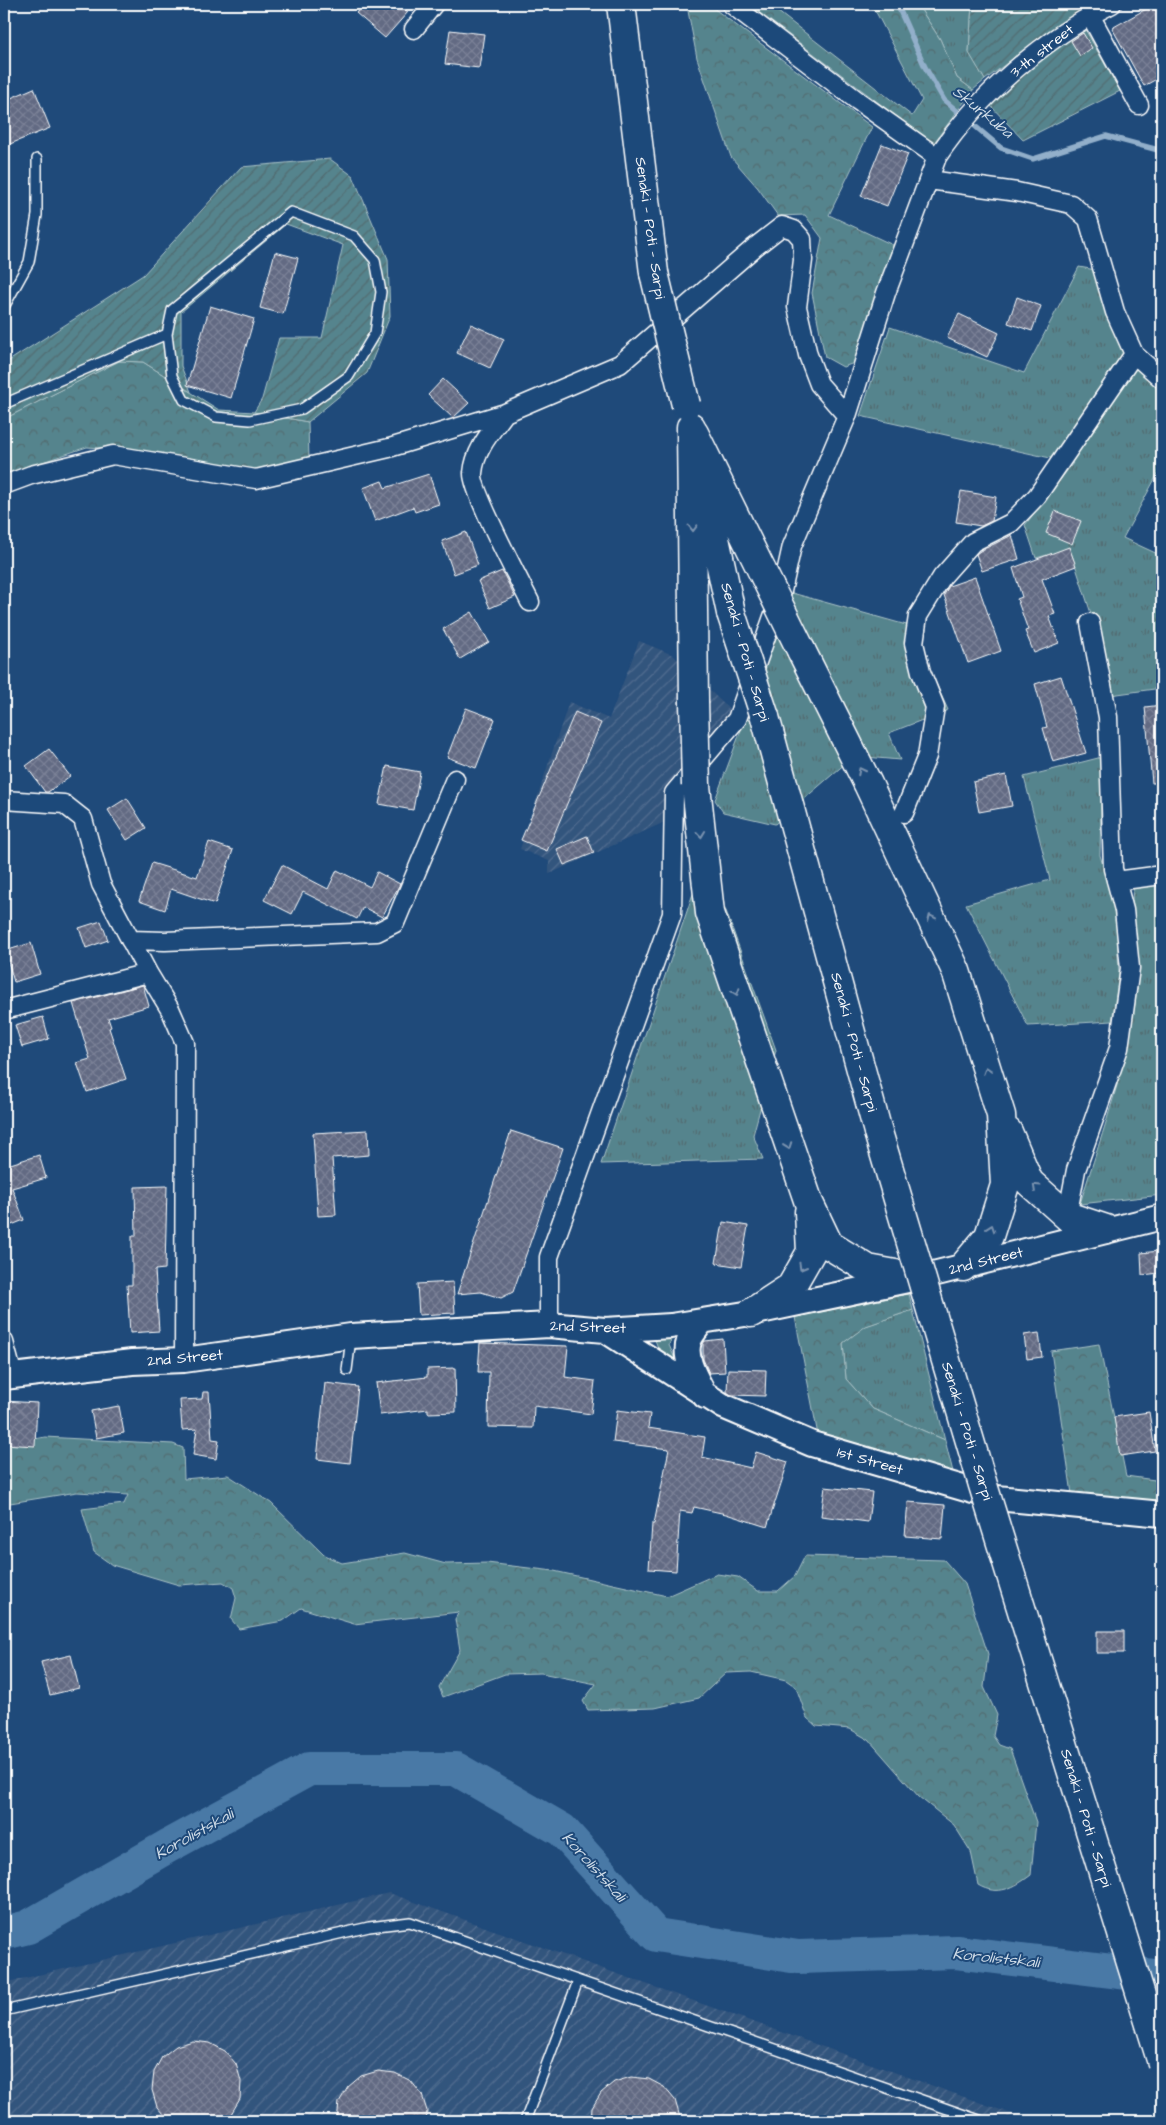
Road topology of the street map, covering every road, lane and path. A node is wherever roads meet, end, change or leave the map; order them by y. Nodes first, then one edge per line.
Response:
1 (434, 4) edge
2 (621, 4) edge
3 (731, 4) edge
4 (1112, 4) edge
5 (1090, 15) junction
6 (414, 29) dead end
7 (1139, 105) dead end
8 (937, 157) junction
9 (36, 159) dead end
10 (929, 180) junction
11 (4, 307) edge
12 (166, 334) junction
13 (1134, 354) junction
14 (1162, 380) edge
15 (4, 404) edge
16 (505, 413) junction
17 (689, 416) junction
18 (847, 416) junction
19 (4, 484) edge
20 (530, 602) dead end
21 (1090, 622) dead end
22 (454, 779) dead end
23 (4, 800) edge
24 (904, 813) dead end
25 (1162, 875) edge
26 (1116, 881) junction
27 (130, 940) junction
28 (148, 973) junction
29 (4, 1010) edge
30 (1001, 1115) junction
31 (808, 1203) junction
32 (1162, 1217) edge
33 (1064, 1228) junction
34 (1106, 1229) joint
35 (963, 1267) junction
36 (917, 1278) junction
37 (751, 1313) junction
38 (702, 1321) junction
39 (549, 1325) junction
40 (605, 1330) junction
41 (351, 1336) junction
42 (4, 1342) edge
43 (184, 1360) junction
44 (347, 1370) dead end
45 (9, 1376) edge
46 (705, 1396) junction
47 (1162, 1514) edge
48 (578, 1981) junction
49 (4, 2011) edge
50 (1162, 2063) edge
51 (524, 2121) edge
52 (982, 2121) edge

1 - 6 street
2 - 17 highway, Senaki — Poti — Sarpi, bridge
3 - 8 street
4 - 5 street, 3-th street
5 - 7 street
5 - 8 street, 3-th street
8 - 10 street, 3-th street
9 - 11 lane
10 - 13 street
10 - 18 street, 3-th street
12 - 12 lane
12 - 15 lane
13 - 14 street
13 - 24 street
16 - 18 street
16 - 19 street
16 - 20 street
30 -> 17 highway, bridge
17 -> 31 highway, bridge
17 - 50 highway, Senaki — Poti — Sarpi, bridge
18 - 39 street, 3-th street
21 - 26 street
22 - 27 street
23 - 27 street
25 - 26 street
26 - 33 street
27 - 28 street
28 - 29 street
28 - 43 street
33 -> 30 highway
35 -> 30 highway
31 - 36 highway
31 -> 37 highway
32 - 34 street
33 - 34 highway
33 - 35 street, 2nd Street
35 - 36 street, 2nd Street
36 - 37 street, 2nd Street
37 - 38 street, 2nd Street
38 - 40 street, 2nd Street
38 - 46 street
39 - 40 street, 2nd Street
39 - 41 street, 2nd Street
40 - 46 street, 1st Street
41 - 43 street, 2nd Street
41 - 44 lane
42 - 45 street
43 - 45 street, 2nd Street
46 - 47 street, 1st Street
48 - 49 lane
48 - 51 lane
48 - 52 lane

